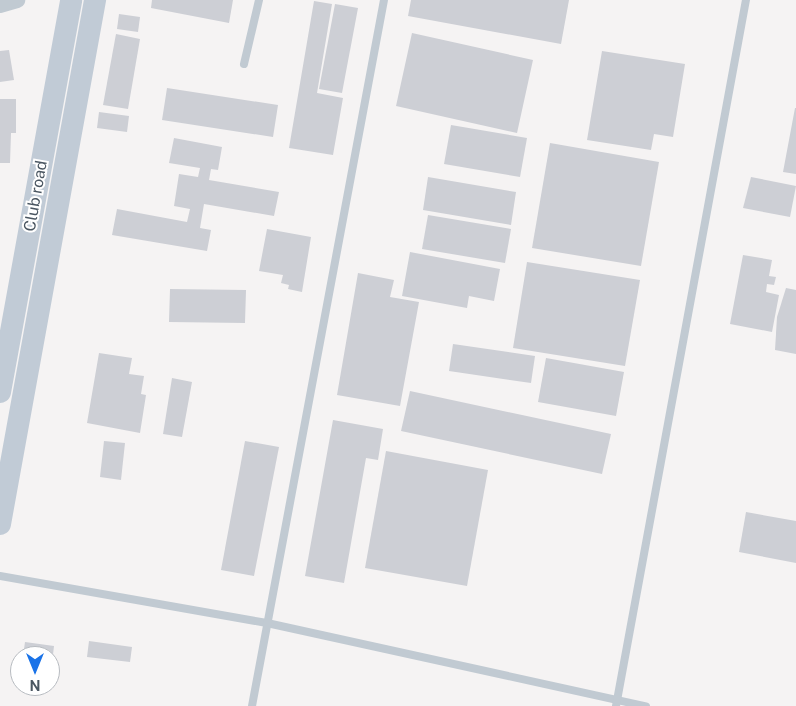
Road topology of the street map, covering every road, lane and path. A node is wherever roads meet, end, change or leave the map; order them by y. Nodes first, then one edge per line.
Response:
1 (17, 0) edge
2 (71, 0) edge
3 (95, 0) edge
4 (259, 0) edge
5 (384, 0) edge
6 (746, 0) edge
7 (0, 5) edge
8 (244, 64) dead end
9 (0, 392) edge
10 (0, 524) edge
11 (0, 576) edge
12 (267, 623) junction
13 (616, 703) edge
14 (252, 706) edge
15 (646, 706) edge

1 - 7 street
2 - 9 main road, Club road
3 - 10 main road
4 - 8 lane
5 - 12 lane
6 - 13 lane
11 - 12 lane
12 - 13 lane
12 - 14 lane
13 - 15 lane

